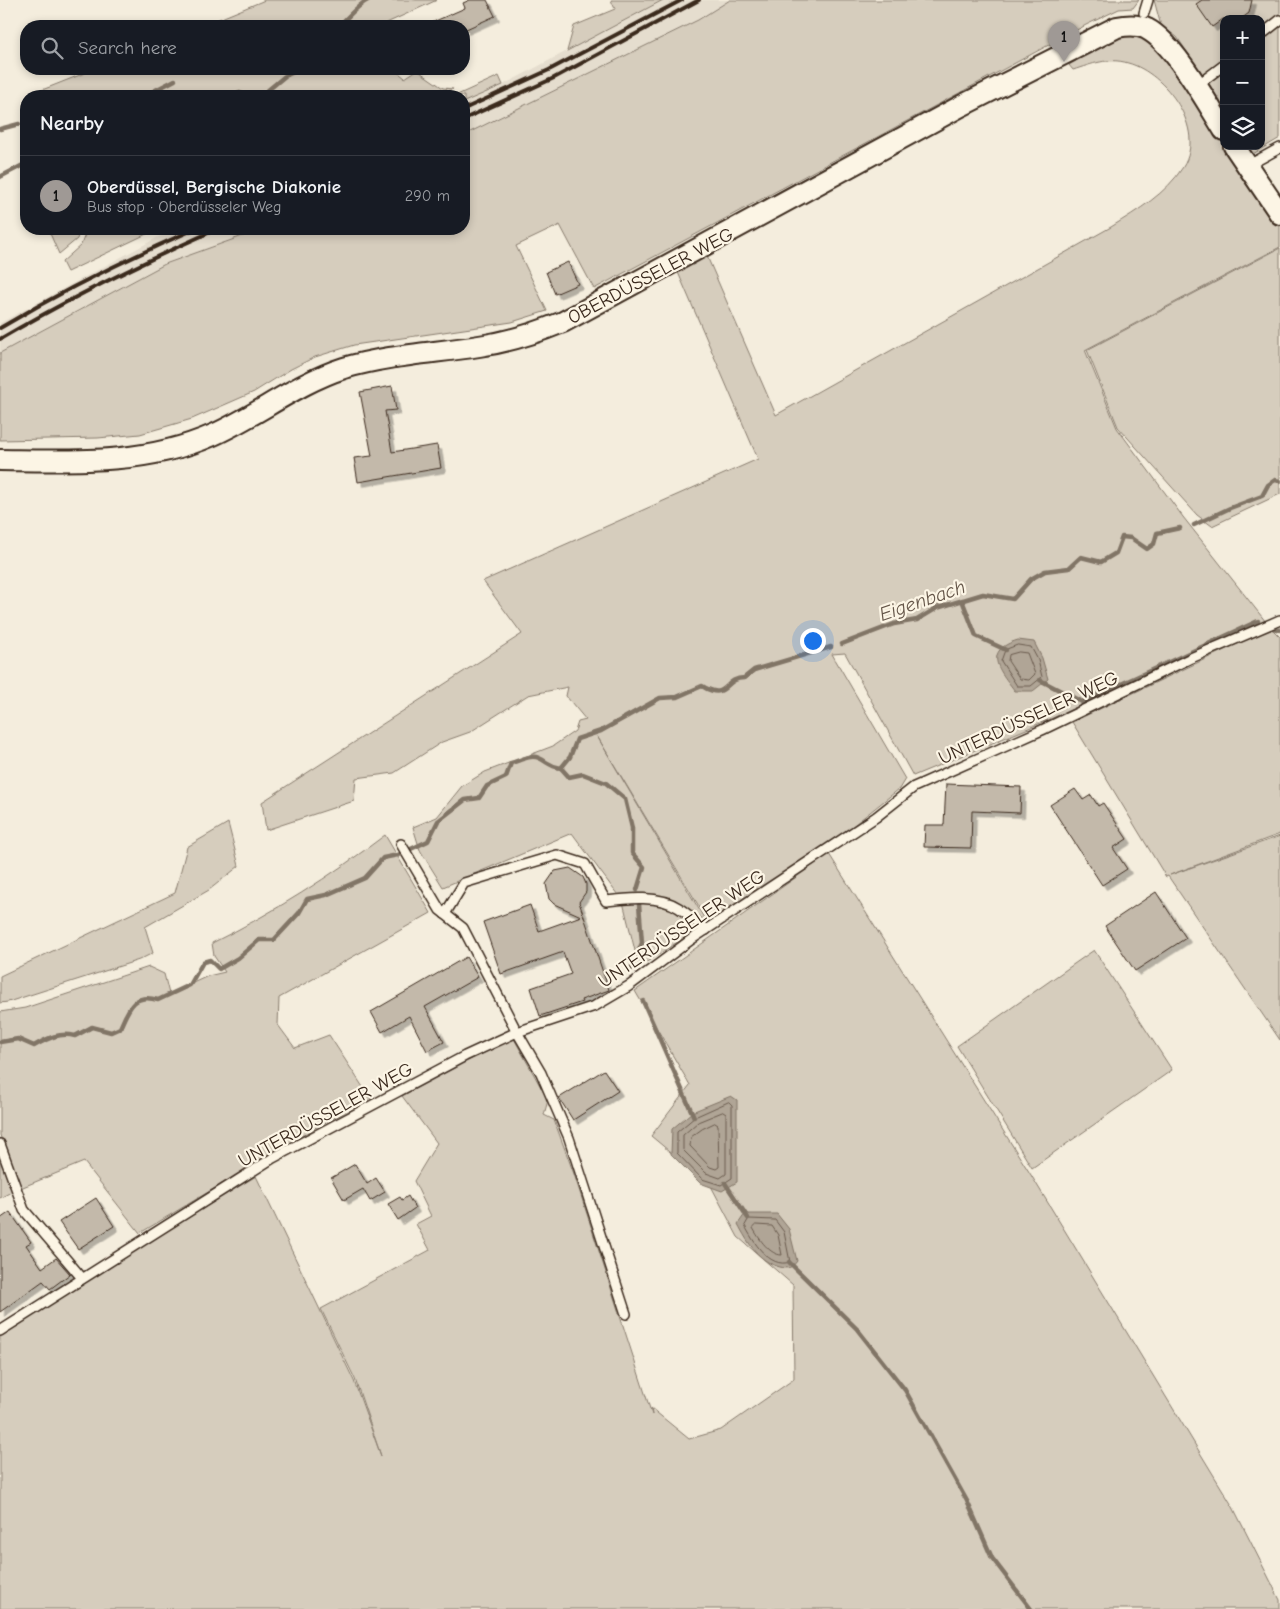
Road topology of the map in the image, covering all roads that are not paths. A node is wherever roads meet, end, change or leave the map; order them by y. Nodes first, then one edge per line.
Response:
1 (1148, 0) edge
2 (1144, 13) dead end
3 (1280, 20) edge
4 (1265, 32) edge
5 (1220, 68) edge
6 (1196, 86) junction
7 (1220, 124) edge
8 (1280, 148) edge
9 (1237, 150) edge
10 (1247, 166) junction
11 (1277, 205) edge
12 (0, 460) edge
13 (1280, 620) edge
14 (401, 844) dead end
15 (445, 914) junction
16 (706, 930) junction
17 (517, 1032) junction
18 (0, 1144) edge
19 (82, 1278) junction
20 (626, 1314) dead end
21 (0, 1331) edge

1 - 2 lane
3 - 4 lane
5 - 6 lane
6 - 7 street, OBERDÜSSELER WEG
6 - 12 street, OBERDÜSSELER WEG
8 - 10 lane
9 - 10 street
10 - 11 street
13 - 16 lane, UNTERDÜSSELER WEG
14 - 15 lane
15 - 16 lane
15 - 17 lane
16 - 17 lane, UNTERDÜSSELER WEG
17 - 19 lane, UNTERDÜSSELER WEG
17 - 20 lane
18 - 19 lane
19 - 21 lane, UNTERDÜSSELER WEG

